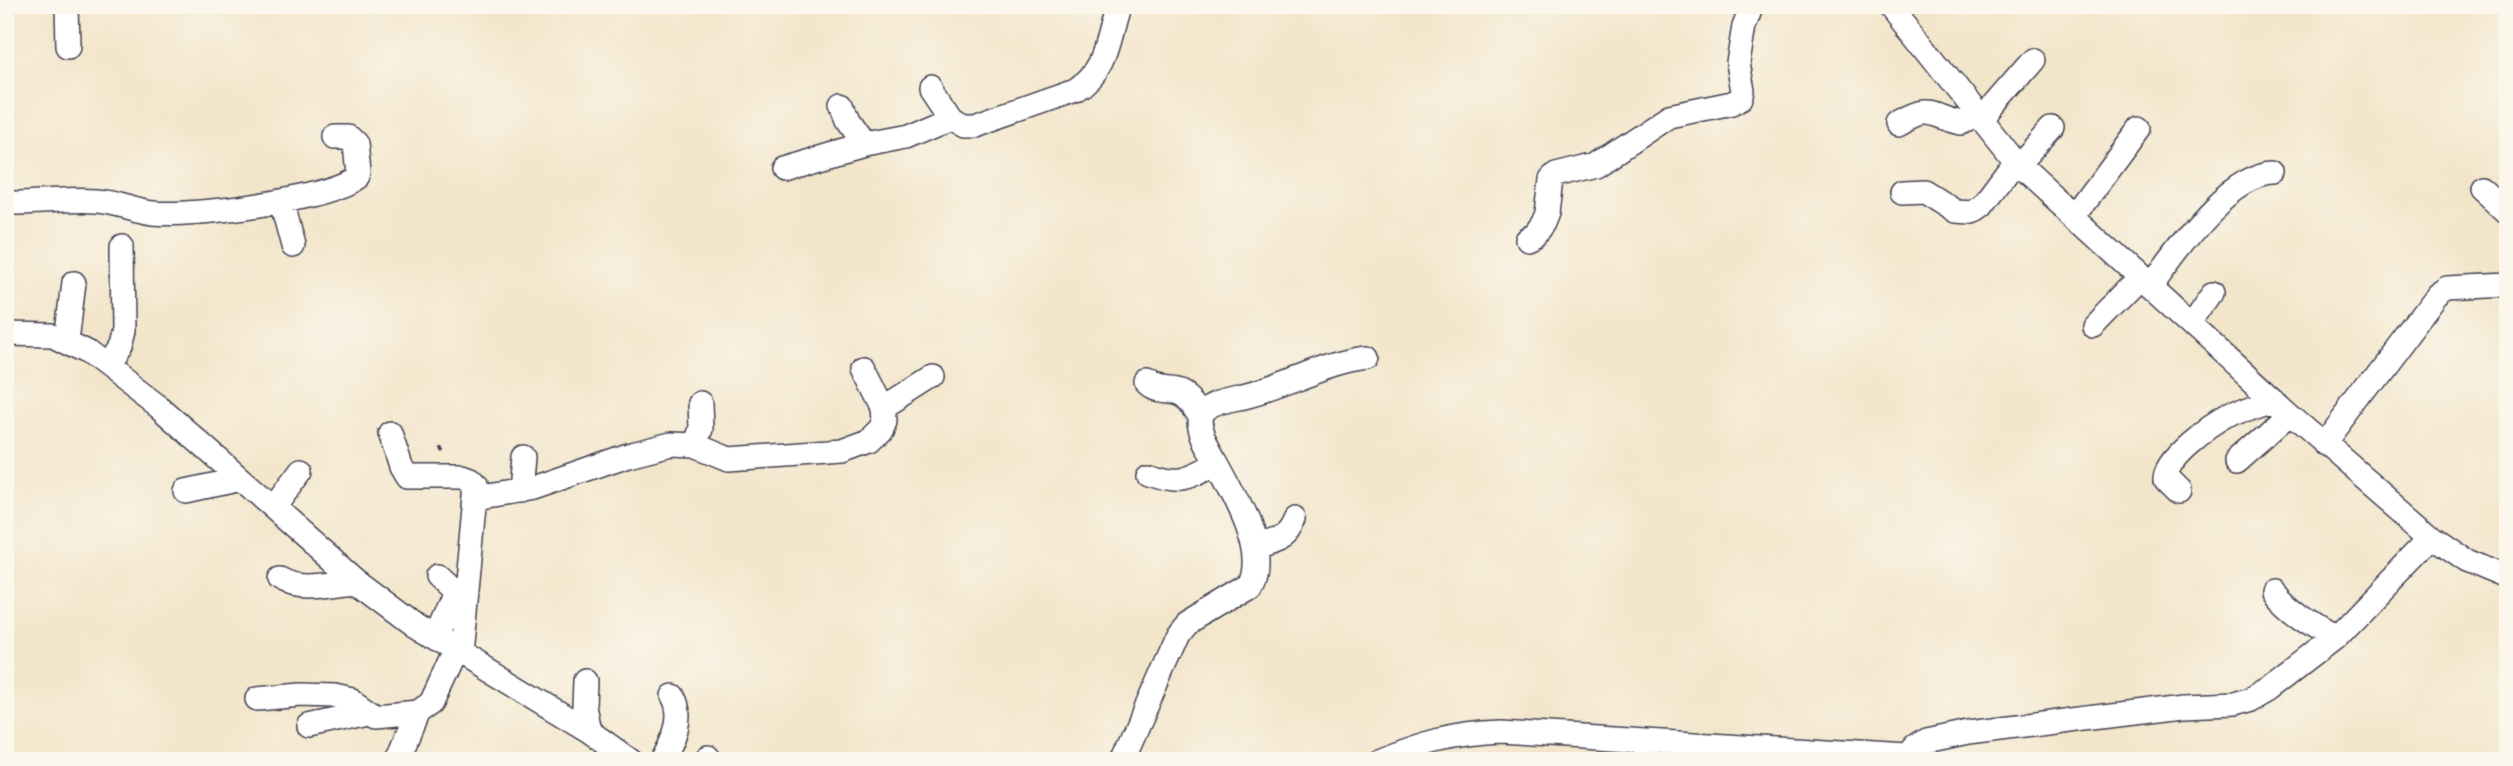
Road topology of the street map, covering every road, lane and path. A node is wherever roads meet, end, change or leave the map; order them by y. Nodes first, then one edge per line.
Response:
1 (67, 5) edge
2 (1118, 5) edge
3 (1752, 5) edge
4 (1891, 5) edge
5 (68, 46) dead end
6 (2033, 60) dead end
7 (930, 88) dead end
8 (842, 106) dead end
9 (950, 117) junction
10 (1979, 118) junction
11 (1899, 124) dead end
12 (2053, 128) dead end
13 (2139, 128) dead end
14 (335, 136) dead end
15 (864, 144) junction
16 (2016, 164) junction
17 (782, 168) dead end
18 (2275, 173) dead end
19 (2482, 187) dead end
20 (1902, 192) dead end
21 (281, 201) junction
22 (5, 203) edge
23 (2508, 211) edge
24 (2074, 216) junction
25 (1527, 238) dead end
26 (122, 246) dead end
27 (293, 246) dead end
28 (2145, 281) junction
29 (74, 283) dead end
30 (2508, 285) edge
31 (2214, 292) dead end
32 (2192, 324) junction
33 (2093, 325) dead end
34 (5, 334) edge
35 (67, 341) junction
36 (1367, 358) dead end
37 (107, 366) junction
38 (864, 368) dead end
39 (933, 377) dead end
40 (1147, 384) dead end
41 (700, 403) dead end
42 (2282, 407) junction
43 (884, 408) junction
44 (1200, 416) junction
45 (390, 433) dead end
46 (695, 444) junction
47 (2324, 445) junction
48 (523, 457) dead end
49 (2237, 461) dead end
50 (1217, 463) junction
51 (301, 470) dead end
52 (1148, 472) dead end
53 (240, 479) junction
54 (187, 491) dead end
55 (520, 491) junction
56 (2179, 491) dead end
57 (476, 498) junction
58 (274, 506) junction
59 (1295, 519) dead end
60 (2432, 537) junction
61 (1255, 548) junction
62 (438, 576) dead end
63 (2507, 576) edge
64 (280, 579) dead end
65 (356, 580) junction
66 (2272, 590) dead end
67 (435, 638) junction
68 (2335, 638) junction
69 (458, 653) junction
70 (585, 681) dead end
71 (673, 696) dead end
72 (257, 699) dead end
73 (418, 712) junction
74 (369, 713) junction
75 (309, 726) dead end
76 (589, 732) junction
77 (617, 757) edge
78 (1906, 759) edge
79 (397, 761) edge
80 (662, 761) edge
81 (1122, 761) edge
82 (1377, 761) edge

1 - 5 street
2 - 9 street
3 - 25 street
4 - 10 street
6 - 10 street
7 - 9 street
8 - 15 street
9 - 15 street
10 - 11 street
10 - 16 street
12 - 16 street
13 - 24 street
14 - 21 street
15 - 17 street
16 - 20 street
16 - 24 street
18 - 28 street
19 - 23 street
21 - 22 street
21 - 27 street
24 - 28 street
26 - 37 street
28 - 32 street
28 - 33 street
29 - 35 street
30 - 47 street
31 - 32 street
32 - 42 street
34 - 35 street
35 - 37 street
36 - 44 street
37 - 53 street
38 - 43 street
39 - 43 street
40 - 44 street
41 - 46 street
42 - 47 street
42 - 49 street
42 - 56 street
43 - 46 street
44 - 50 street
45 - 57 street
46 - 55 street
47 - 60 street
48 - 55 street
50 - 52 street
50 - 61 street
51 - 58 street
53 - 54 street
53 - 58 street
55 - 57 street
57 - 69 street
58 - 65 street
59 - 61 street
60 - 63 street
60 - 68 street
61 - 81 street
62 - 67 street
64 - 65 street
65 - 67 street
66 - 68 street
67 - 69 street
68 - 78 street
69 - 73 street
69 - 76 street
70 - 76 street
71 - 80 street
72 - 74 street
73 - 74 street
73 - 79 street
74 - 75 street
76 - 77 street
78 - 82 street

